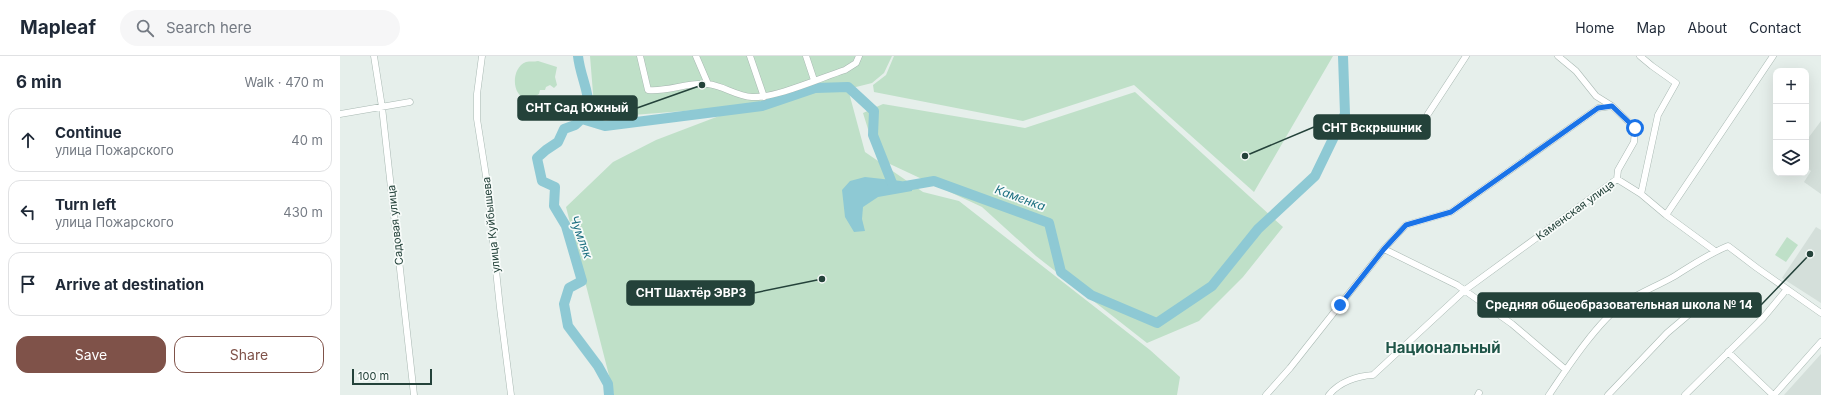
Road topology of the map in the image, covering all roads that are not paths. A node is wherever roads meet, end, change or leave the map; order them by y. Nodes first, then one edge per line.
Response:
1 (374, 56) edge
2 (482, 56) edge
3 (640, 56) edge
4 (696, 56) edge
5 (750, 56) edge
6 (806, 56) edge
7 (1466, 56) edge
8 (1558, 56) edge
9 (1640, 56) edge
10 (1773, 56) edge
11 (858, 57) edge
12 (814, 80) junction
13 (708, 84) junction
14 (764, 97) junction
15 (410, 102) dead end
16 (1612, 106) junction
17 (382, 107) junction
18 (340, 114) edge
19 (1428, 114) dead end
20 (1617, 179) junction
21 (1641, 194) junction
22 (1666, 215) junction
23 (1384, 249) junction
24 (1716, 251) junction
25 (1787, 289) junction
26 (1464, 290) junction
27 (1700, 305) dead end
28 (1821, 313) edge
29 (1821, 342) edge
30 (1728, 352) junction
31 (1566, 370) junction
32 (414, 395) edge
33 (511, 395) edge
34 (1266, 395) edge
35 (1329, 395) edge
36 (1549, 395) edge
37 (1608, 395) edge
38 (1685, 395) edge
39 (1773, 395) edge

1 - 17 street, Садовая улица
2 - 33 street, улица Куйбышева
3 - 13 street
4 - 13 street
5 - 14 street
6 - 12 street
7 - 19 street
8 - 16 street
9 - 21 street
10 - 22 street
11 - 12 street
12 - 14 street
13 - 14 street
15 - 17 street
16 - 20 street
16 - 23 street
17 - 18 street
17 - 32 street, Садовая улица
20 - 21 street, Каменская улица
20 - 26 street, Каменская улица
21 - 22 street, Каменская улица
22 - 24 street, Каменская улица
23 - 26 street
23 - 34 street
24 - 25 street
24 - 31 street
25 - 28 street
25 - 30 street
26 - 31 street
26 - 35 street, Каменская улица
27 - 37 street
29 - 39 street
30 - 38 street
30 - 39 street
31 - 36 street

